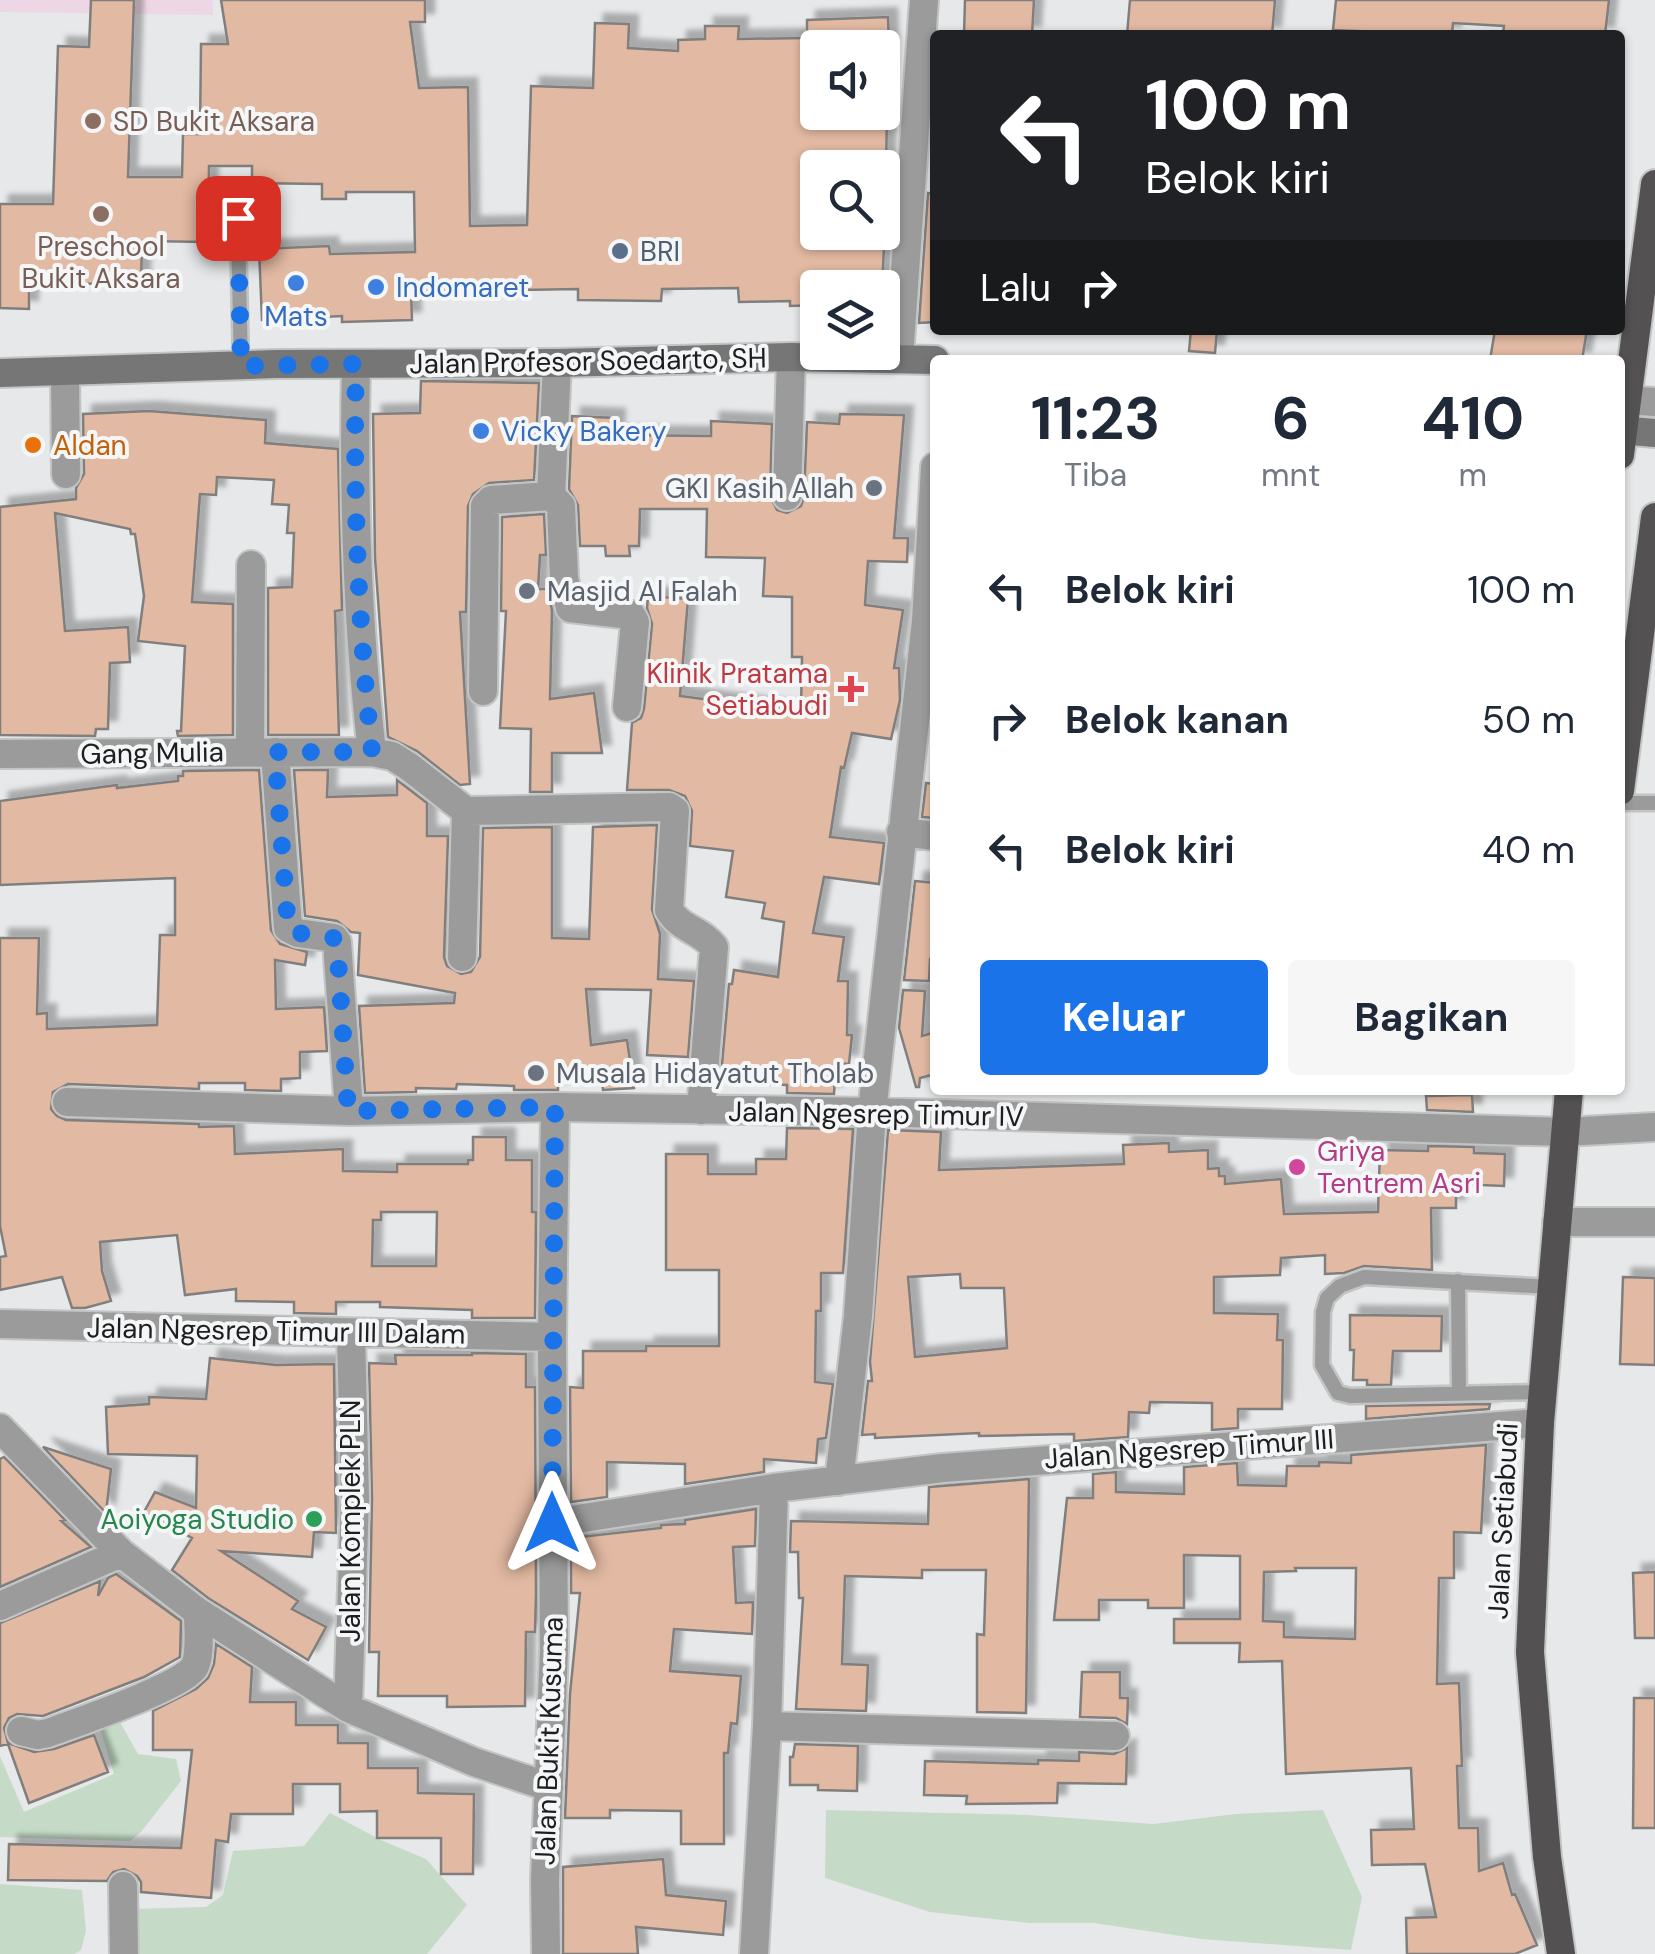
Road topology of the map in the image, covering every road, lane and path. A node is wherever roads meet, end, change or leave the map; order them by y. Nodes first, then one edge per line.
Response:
1 (924, 0) edge
2 (1655, 184) edge
3 (237, 186) dead end
4 (900, 343) edge
5 (791, 357) junction
6 (800, 357) edge
7 (900, 357) edge
8 (930, 360) edge
9 (557, 363) junction
10 (356, 364) junction
11 (241, 366) junction
12 (65, 370) junction
13 (0, 372) edge
14 (1641, 401) edge
15 (1625, 431) edge
16 (1655, 433) edge
17 (1625, 437) edge
18 (66, 474) dead end
19 (551, 496) junction
20 (787, 496) dead end
21 (1655, 516) edge
22 (252, 565) dead end
23 (930, 622) edge
24 (1645, 648) edge
25 (483, 691) dead end
26 (628, 707) dead end
27 (263, 752) junction
28 (372, 752) junction
29 (0, 754) edge
30 (1625, 762) edge
31 (1655, 803) edge
32 (1625, 804) edge
33 (466, 811) junction
34 (901, 832) junction
35 (930, 835) edge
36 (462, 957) dead end
37 (1568, 1095) edge
38 (67, 1102) dead end
39 (555, 1107) junction
40 (701, 1110) junction
41 (348, 1111) junction
42 (872, 1112) junction
43 (1655, 1127) edge
44 (1564, 1132) junction
45 (1558, 1222) junction
46 (1655, 1222) edge
47 (1458, 1282) junction
48 (1552, 1287) junction
49 (0, 1324) edge
50 (351, 1334) junction
51 (552, 1337) junction
52 (1542, 1392) junction
53 (1459, 1394) junction
54 (1540, 1422) junction
55 (2, 1436) edge
56 (839, 1480) junction
57 (774, 1488) junction
58 (552, 1523) junction
59 (121, 1553) junction
60 (0, 1606) edge
61 (198, 1612) junction
62 (348, 1708) junction
63 (767, 1726) junction
64 (21, 1731) dead end
65 (1115, 1736) dead end
66 (548, 1787) junction
67 (123, 1886) dead end
68 (124, 1954) edge
69 (546, 1954) edge
70 (754, 1954) edge
71 (1561, 1954) edge

1 - 4 street
2 - 14 highway
3 - 11 lane
5 - 6 main road, Jalan Profesor Soedarto, SH
5 - 9 main road, Jalan Profesor Soedarto, SH
5 - 20 street
7 - 8 main road, Jalan Profesor Soedarto, SH
9 - 10 main road, Jalan Profesor Soedarto, SH
9 - 19 street
10 - 11 main road, Jalan Profesor Soedarto, SH
10 - 28 street
11 - 12 main road, Jalan Profesor Soedarto, SH
12 - 13 main road, Jalan Profesor Soedarto, SH
12 - 18 street
14 - 15 highway
16 - 17 main road
19 - 25 street
19 - 26 street
21 - 24 highway
22 - 27 street
23 - 34 street
24 - 30 highway
27 - 28 street, Gang Mulia
27 - 29 street, Gang Mulia
27 - 41 street
28 - 33 street, Gang Mulia
31 - 32 lane
33 - 36 street
33 - 40 street
34 - 35 street
34 - 42 street
37 - 44 highway, Jalan Setiabudi
38 - 41 street, Jalan Ngesrep Timur IV
39 - 40 street, Jalan Ngesrep Timur IV
39 - 41 street, Jalan Ngesrep Timur IV
39 - 51 street, Jalan Bukit Kusuma
40 - 42 street, Jalan Ngesrep Timur IV
42 - 44 street, Jalan Ngesrep Timur IV
42 - 56 street
43 - 44 street, Jalan Ngesrep Timur IV
44 - 45 highway, Jalan Setiabudi
45 - 46 street
45 - 48 highway, Jalan Setiabudi
47 - 48 lane
47 - 53 lane
47 - 53 lane
48 - 52 highway, Jalan Setiabudi
49 - 50 street, Jalan Ngesrep Timur III Dalam
50 - 51 street, Jalan Ngesrep Timur III Dalam
50 - 62 street, Jalan Komplek PLN
51 - 58 street, Jalan Bukit Kusuma
52 - 53 lane
52 - 54 highway, Jalan Setiabudi
54 - 56 street, Jalan Ngesrep Timur III
54 - 71 highway, Jalan Setiabudi
55 - 59 street
56 - 57 street, Jalan Ngesrep Timur III
57 - 58 street, Jalan Ngesrep Timur III
57 - 63 street
58 - 66 street, Jalan Bukit Kusuma
59 - 60 street
59 - 61 street
61 - 62 street
61 - 64 street
62 - 66 street
63 - 65 street
63 - 70 street
66 - 69 street, Jalan Bukit Kusuma
67 - 68 street

